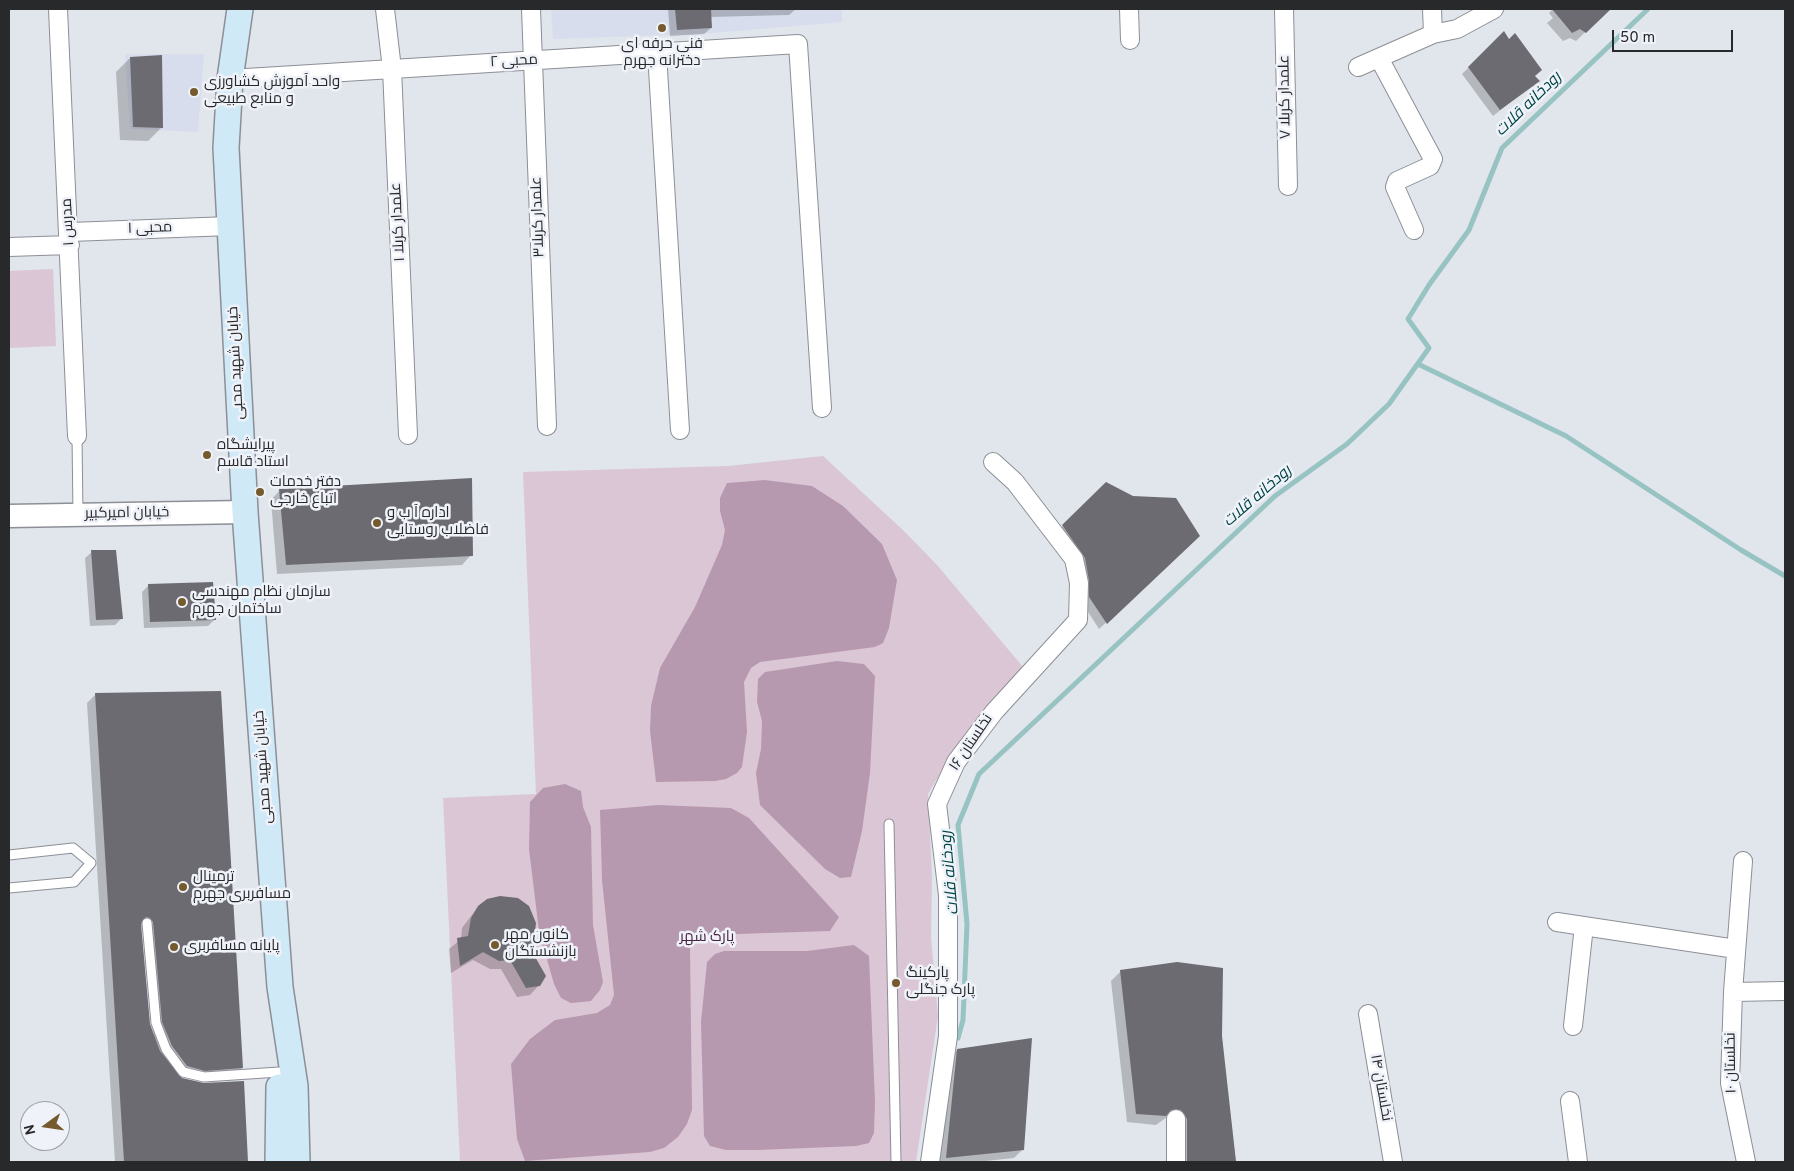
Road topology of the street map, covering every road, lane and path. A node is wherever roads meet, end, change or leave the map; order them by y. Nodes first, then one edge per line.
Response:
1 (58, 9) edge
2 (240, 9) edge
3 (385, 9) edge
4 (531, 9) edge
5 (1129, 9) edge
6 (1284, 9) edge
7 (1432, 9) edge
8 (1494, 9) edge
9 (1433, 34) junction
10 (1130, 40) dead end
11 (657, 53) junction
12 (1379, 58) junction
13 (533, 61) junction
14 (1358, 67) dead end
15 (392, 69) junction
16 (230, 79) junction
17 (1288, 186) dead end
18 (230, 226) junction
19 (1414, 230) dead end
20 (70, 239) junction
21 (9, 247) edge
22 (822, 408) dead end
23 (547, 426) dead end
24 (680, 430) dead end
25 (408, 435) dead end
26 (77, 436) joint
27 (994, 462) dead end
28 (245, 512) junction
29 (78, 515) junction
30 (9, 516) edge
31 (889, 824) dead end
32 (9, 855) edge
33 (1742, 861) dead end
34 (9, 888) edge
35 (1557, 922) dead end
36 (147, 923) dead end
37 (1584, 926) junction
38 (1736, 949) junction
39 (280, 987) junction
40 (1785, 991) edge
41 (1733, 992) junction
42 (1368, 1014) dead end
43 (1574, 1026) dead end
44 (279, 1072) junction
45 (1570, 1101) dead end
46 (1176, 1119) dead end
47 (278, 1162) edge
48 (297, 1162) edge
49 (896, 1162) edge
50 (930, 1162) edge
51 (1176, 1162) edge
52 (1393, 1162) edge
53 (1578, 1162) edge
54 (1746, 1162) edge

1 - 20 street, مدرس ۱
2 - 16 main road, خیابان شهید محبی
3 - 15 street, علمدار کربلا ۱
4 - 13 street, علمدار کربلا۳
5 - 10 street
6 - 17 street, علمدار کربلا ۷
7 - 9 street
8 - 9 street
9 - 12 street
11 - 13 street, محبی ۲
11 - 22 street, محبی ۲
11 - 24 street
12 - 14 street
12 - 19 street
13 - 15 street, محبی ۲
13 - 23 street, علمدار کربلا۳
15 - 16 street, محبی ۲
15 - 25 street, علمدار کربلا ۱
16 - 18 main road, خیابان شهید محبی
18 - 20 street, محبی ۱
18 - 28 main road, خیابان شهید محبی
20 - 21 street, محبی ۱
20 - 26 street, مدرس ۱
26 - 29 lane
27 - 50 street, نخلستان ۱۶
28 - 29 street, خیابان امیرکبیر
28 - 39 main road, خیابان شهید محبی
29 - 30 street, خیابان امیرکبیر
31 - 49 lane
32 - 34 lane
33 - 38 street, نخلستان ۱۰
35 - 37 street
36 - 44 lane
37 - 38 street
37 - 43 street
38 - 41 street, نخلستان ۱۰
39 - 44 main road, خیابان شهید محبی
39 - 48 main road, خیابان شهید محبی
40 - 41 street
41 - 54 street, نخلستان ۱۰
42 - 52 street, نخلستان ۱۴
44 - 47 main road, خیابان شهید محبی
45 - 53 street
46 - 51 street

